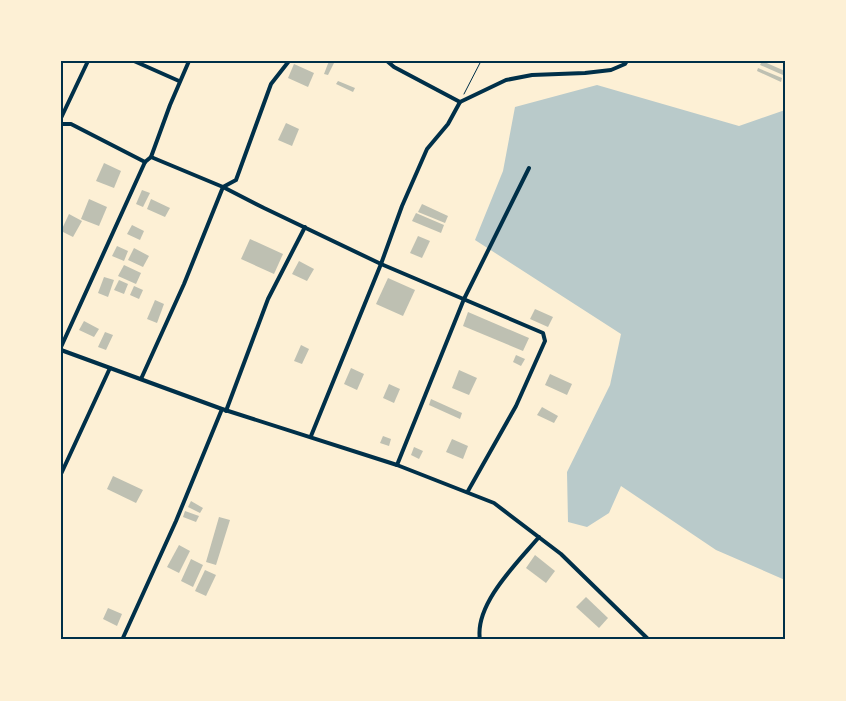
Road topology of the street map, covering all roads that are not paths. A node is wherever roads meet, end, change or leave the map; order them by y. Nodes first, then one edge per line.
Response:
1 (88, 61) edge
2 (134, 61) edge
3 (189, 61) edge
4 (289, 61) edge
5 (387, 61) edge
6 (627, 61) edge
7 (179, 81) junction
8 (460, 102) junction
9 (61, 118) edge
10 (61, 124) edge
11 (151, 157) junction
12 (144, 162) junction
13 (529, 168) dead end
14 (223, 187) junction
15 (305, 228) junction
16 (381, 264) junction
17 (464, 299) junction
18 (61, 349) edge
19 (110, 368) junction
20 (141, 379) junction
21 (224, 410) junction
22 (311, 436) junction
23 (397, 465) junction
24 (61, 474) edge
25 (468, 491) junction
26 (539, 537) junction
27 (122, 640) edge
28 (480, 640) edge
29 (649, 640) edge

1 - 9 street
2 - 7 street
3 - 7 street
4 - 14 street
5 - 8 street
6 - 8 street
7 - 11 street
8 - 16 street
10 - 12 street
11 - 12 street
11 - 14 street
12 - 18 street
13 - 17 street
14 - 15 street
14 - 20 street
15 - 16 street
15 - 21 street
16 - 17 street
16 - 22 street
17 - 23 street
17 - 25 street
18 - 19 street
19 - 20 street
19 - 24 street
20 - 21 street
21 - 22 street
21 - 27 street
22 - 23 street
23 - 25 street
25 - 26 street
26 - 28 street
26 - 29 street

